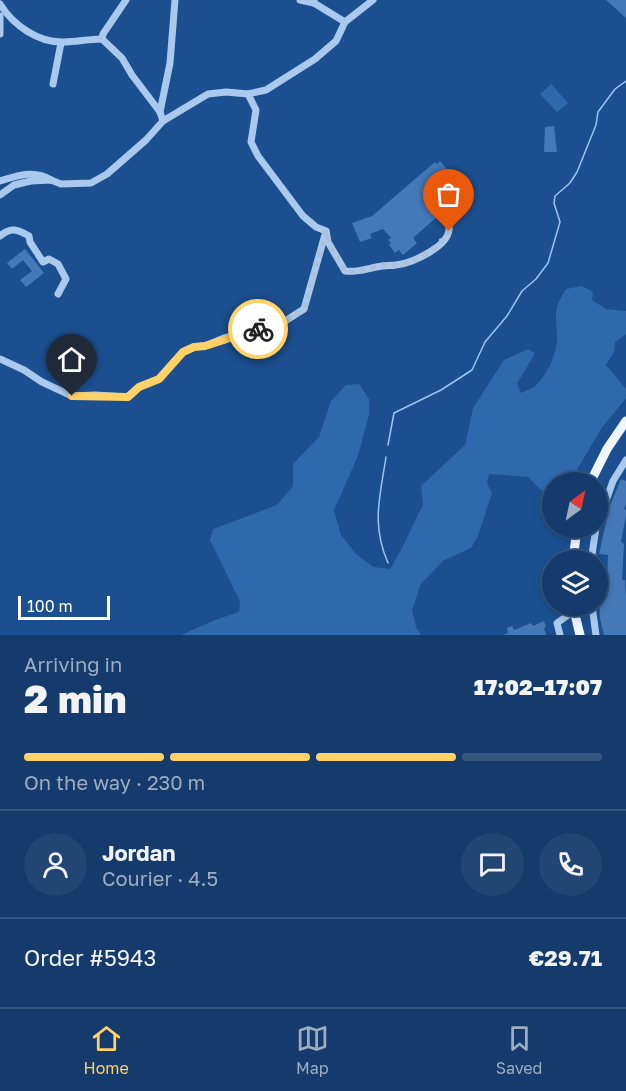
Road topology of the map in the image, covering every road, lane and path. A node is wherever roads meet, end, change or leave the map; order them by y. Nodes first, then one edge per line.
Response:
1 (126, 0) edge
2 (175, 0) edge
3 (300, 0) edge
4 (373, 0) edge
5 (314, 2) edge
6 (0, 4) edge
7 (0, 16) edge
8 (345, 22) junction
9 (0, 34) edge
10 (102, 39) junction
11 (61, 43) junction
12 (53, 84) dead end
13 (248, 94) junction
14 (160, 112) junction
15 (163, 121) junction
16 (51, 180) junction
17 (0, 181) edge
18 (0, 195) edge
19 (449, 227) dead end
20 (326, 231) junction
21 (0, 236) edge
22 (58, 294) dead end
23 (0, 359) edge
24 (626, 421) edge
25 (626, 460) edge
26 (596, 472) edge
27 (608, 495) edge
28 (564, 616) edge
29 (576, 616) edge
30 (593, 616) edge
31 (560, 635) edge
32 (580, 635) edge
33 (596, 635) edge

1 - 10 street
2 - 14 street
3 - 5 street
4 - 8 street
5 - 8 street
6 - 11 street
7 - 9 street
8 - 13 street
10 - 11 street
10 - 14 street
11 - 12 street
13 - 15 street
13 - 20 street
14 - 15 street
15 - 16 street
16 - 17 street
16 - 18 street
19 - 20 street
20 - 23 street
21 - 22 street
24 - 26 main road
25 - 27 street
28 - 31 street
29 - 32 main road
30 - 33 street

